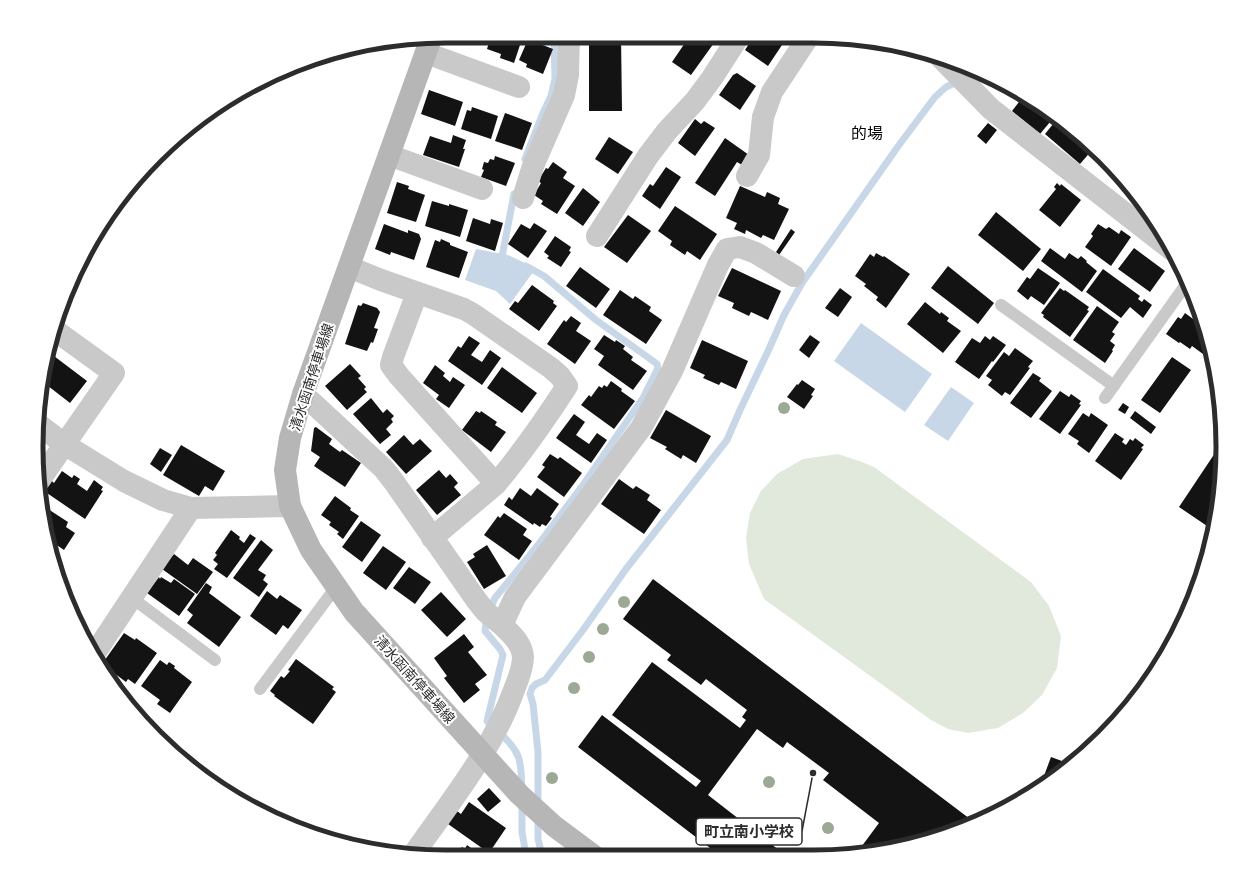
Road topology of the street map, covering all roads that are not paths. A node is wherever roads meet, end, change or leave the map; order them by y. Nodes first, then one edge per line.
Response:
1 (569, 43) edge
2 (734, 43) edge
3 (804, 43) edge
4 (428, 46) edge
5 (950, 67) edge
6 (519, 87) dead end
7 (389, 155) junction
8 (747, 176) dead end
9 (482, 189) dead end
10 (523, 198) dead end
11 (597, 236) dead end
12 (1159, 240) edge
13 (349, 267) junction
14 (794, 276) dead end
15 (1183, 288) edge
16 (417, 293) junction
17 (1001, 305) dead end
18 (59, 333) edge
19 (1114, 386) junction
20 (303, 394) junction
21 (1105, 398) dead end
22 (44, 428) edge
23 (64, 444) junction
24 (44, 474) edge
25 (496, 484) junction
26 (290, 506) junction
27 (191, 508) junction
28 (432, 538) junction
29 (336, 587) junction
30 (132, 598) junction
31 (502, 625) junction
32 (98, 649) edge
33 (215, 660) dead end
34 (260, 689) dead end
35 (483, 754) junction
36 (417, 849) edge
37 (587, 850) edge

1 - 10 street
2 - 11 street
3 - 8 street
4 - 6 street
4 - 7 main road, 清水函南停車場線
5 - 12 street
7 - 9 street
7 - 13 main road, 清水函南停車場線
13 - 16 street
13 - 20 main road, 清水函南停車場線
14 - 31 street
15 - 19 lane
16 - 25 street
16 - 25 street
17 - 19 lane
18 - 23 street
19 - 21 lane
20 - 26 main road, 清水函南停車場線
20 - 28 street
22 - 23 street
23 - 24 street
23 - 27 street
25 - 28 street
26 - 27 street
26 - 29 main road, 清水函南停車場線
27 - 30 street
28 - 31 street
29 - 34 lane
29 - 35 main road, 清水函南停車場線
30 - 32 street
30 - 33 lane
31 - 35 street
35 - 36 street
35 - 37 main road, 清水函南停車場線

